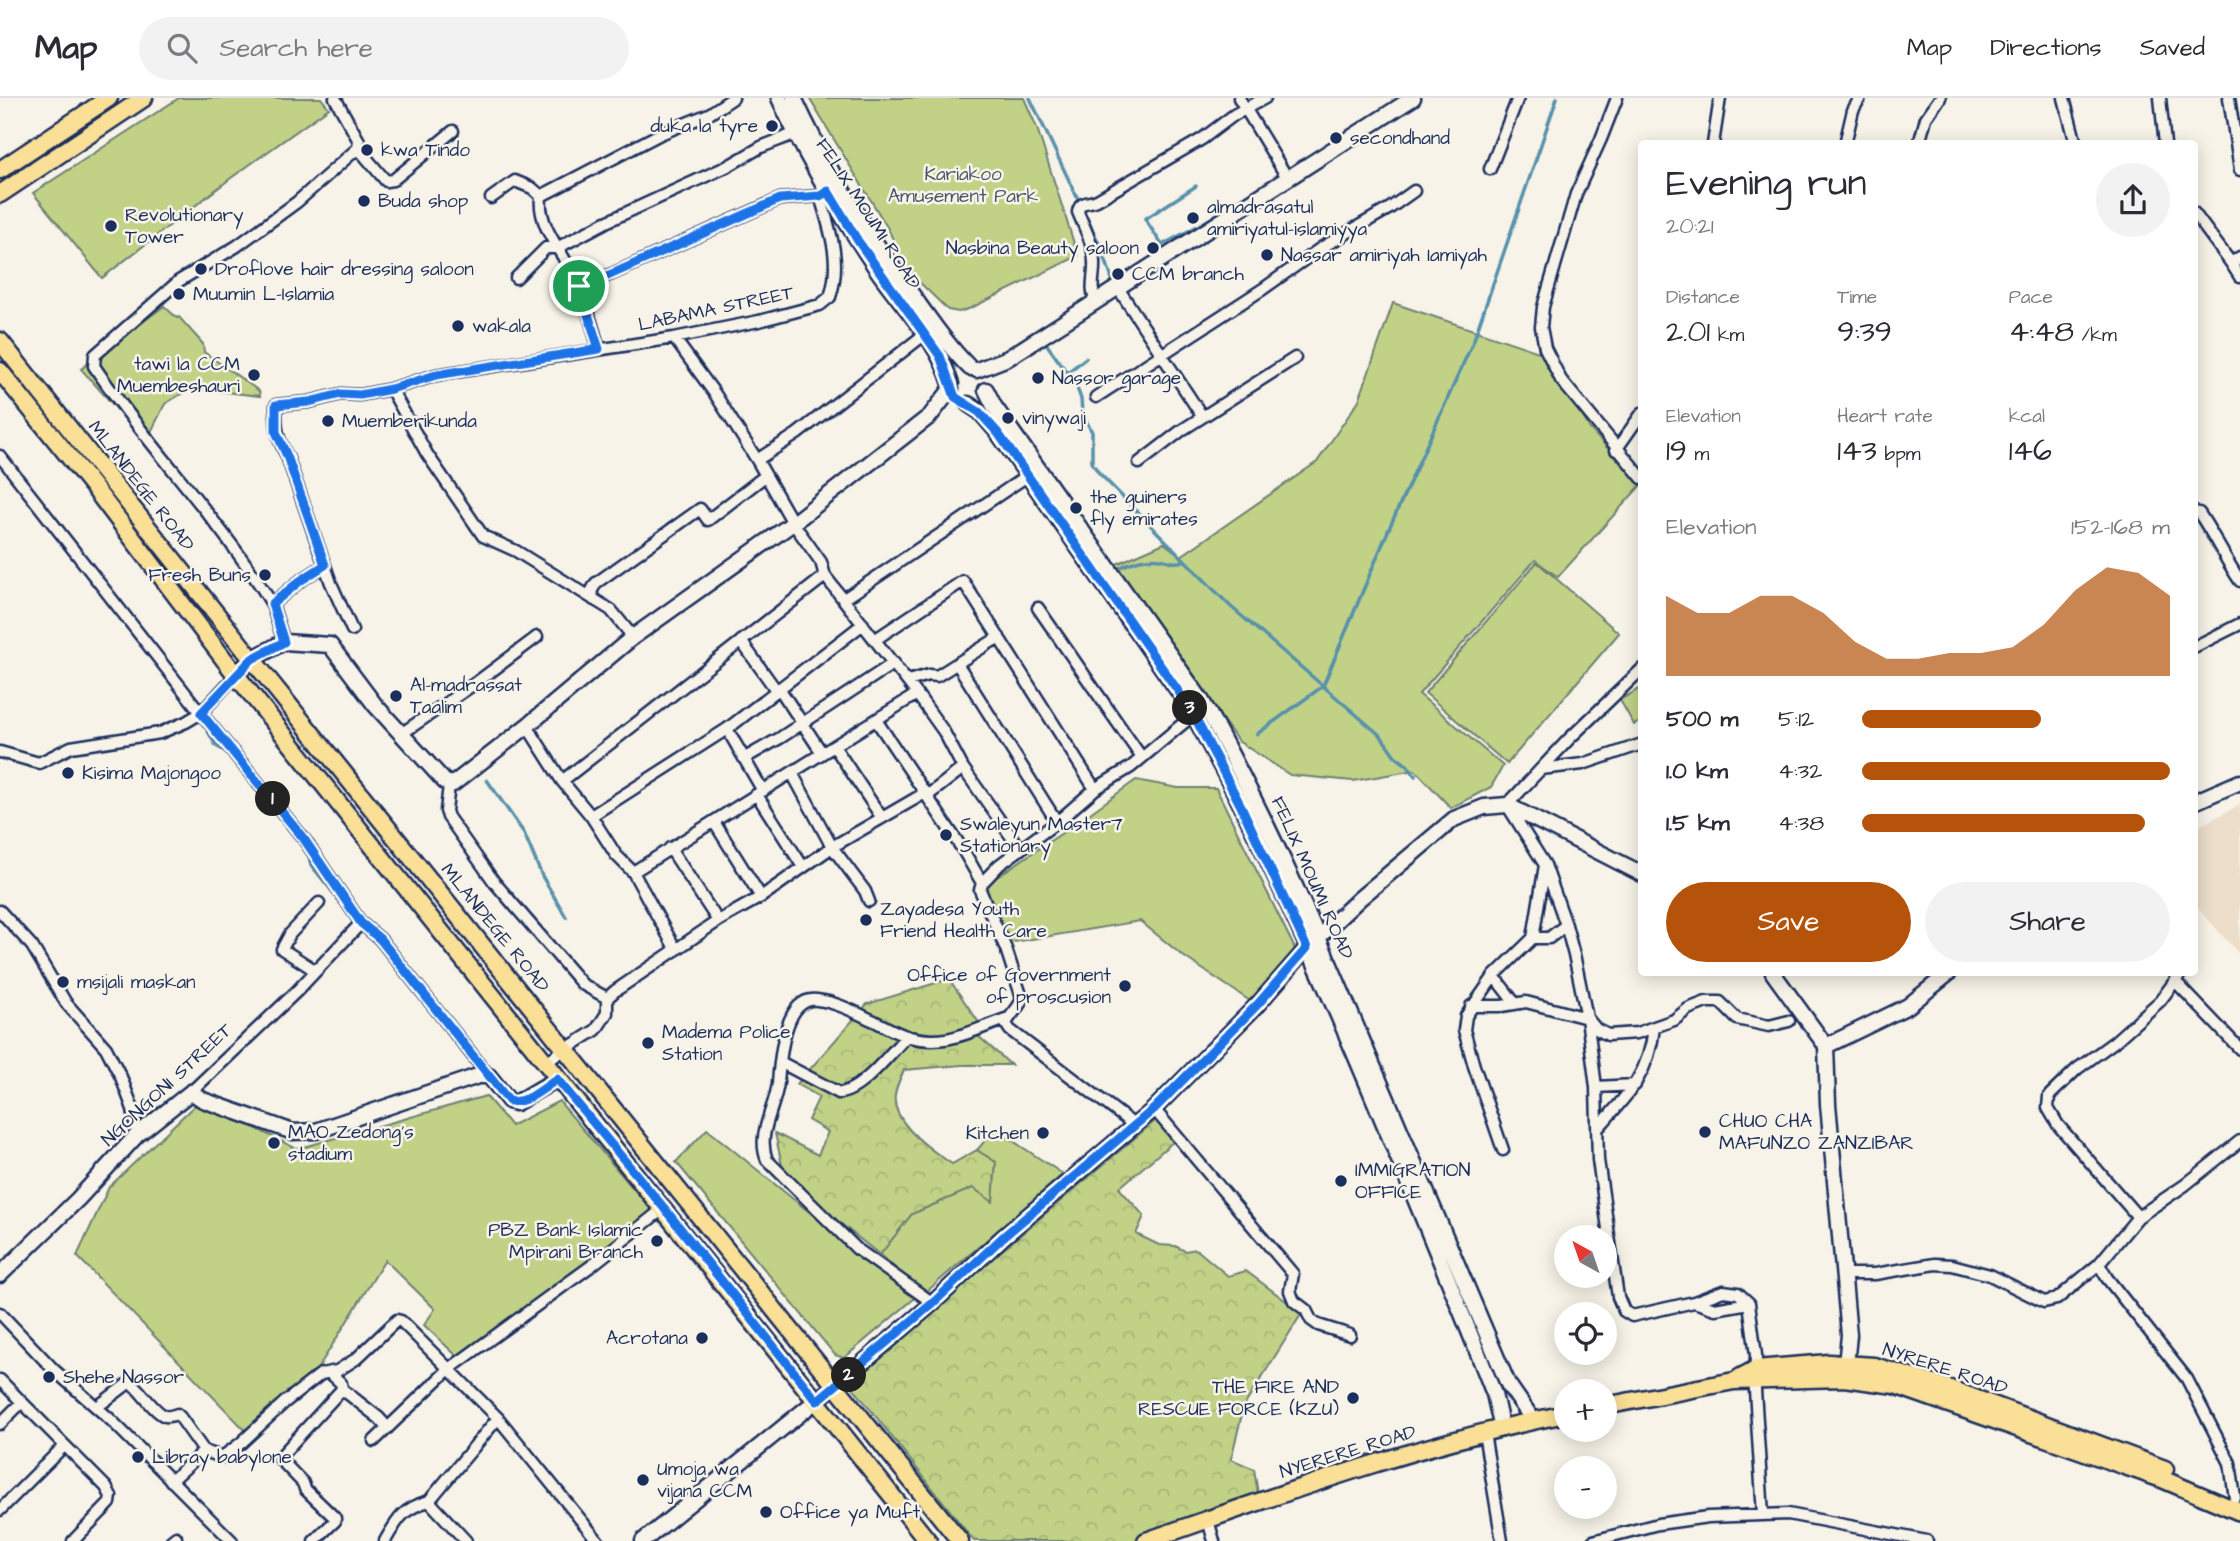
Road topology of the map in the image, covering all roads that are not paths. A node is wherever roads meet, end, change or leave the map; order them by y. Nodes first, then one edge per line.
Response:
1 (109, 98) edge
2 (144, 98) edge
3 (335, 98) edge
4 (733, 98) edge
5 (779, 98) edge
6 (1239, 98) edge
7 (1265, 98) edge
8 (1413, 98) edge
9 (1518, 98) edge
10 (1617, 98) edge
11 (1720, 98) edge
12 (1860, 98) edge
13 (1940, 98) edge
14 (2064, 98) edge
15 (2160, 98) edge
16 (2229, 98) edge
17 (794, 109) edge
18 (1246, 109) junction
19 (453, 131) dead end
20 (794, 134) junction
21 (1714, 140) edge
22 (1846, 140) edge
23 (1920, 140) edge
24 (2075, 140) edge
25 (2165, 140) edge
26 (358, 148) junction
27 (1490, 169) dead end
28 (0, 170) edge
29 (2240, 170) edge
30 (1288, 180) junction
31 (1415, 191) dead end
32 (0, 194) edge
33 (824, 194) junction
34 (541, 196) junction
35 (491, 198) dead end
36 (2198, 217) edge
37 (557, 248) junction
38 (2236, 260) edge
39 (2240, 277) edge
40 (516, 278) dead end
41 (579, 286) junction
42 (1118, 288) junction
43 (1096, 301) junction
44 (925, 334) junction
45 (674, 338) junction
46 (0, 341) edge
47 (599, 349) junction
48 (1162, 355) junction
49 (1008, 358) junction
50 (1295, 358) dead end
51 (974, 369) junction
52 (0, 371) edge
53 (951, 386) junction
54 (987, 386) junction
55 (391, 389) junction
56 (1096, 397) dead end
57 (966, 403) junction
58 (930, 416) junction
59 (1202, 416) junction
60 (1638, 419) edge
61 (1616, 450) junction
62 (0, 456) edge
63 (758, 460) junction
64 (1139, 463) dead end
65 (1638, 474) edge
66 (765, 476) junction
67 (1027, 476) junction
68 (108, 478) junction
69 (95, 489) junction
70 (2198, 513) edge
71 (1066, 520) junction
72 (793, 523) junction
73 (325, 565) junction
74 (825, 576) junction
75 (2240, 581) edge
76 (844, 600) junction
77 (595, 601) junction
78 (272, 604) junction
79 (1038, 608) dead end
80 (863, 624) junction
81 (2240, 624) edge
82 (352, 630) dead end
83 (633, 637) junction
84 (999, 637) junction
85 (537, 638) dead end
86 (876, 639) junction
87 (741, 641) junction
88 (284, 642) junction
89 (2198, 645) edge
90 (252, 659) junction
91 (894, 663) junction
92 (958, 665) junction
93 (1638, 673) edge
94 (236, 675) junction
95 (908, 681) junction
96 (778, 689) junction
97 (917, 694) junction
98 (1199, 710) junction
99 (201, 713) junction
100 (876, 720) junction
101 (802, 723) junction
102 (527, 726) junction
103 (727, 729) junction
104 (401, 734) junction
105 (1638, 745) edge
106 (834, 746) junction
107 (0, 752) edge
108 (822, 753) junction
109 (745, 758) junction
110 (1142, 758) junction
111 (963, 768) junction
112 (1541, 769) junction
113 (792, 772) junction
114 (562, 781) junction
115 (2240, 782) edge
116 (449, 785) junction
117 (1096, 789) junction
118 (760, 793) junction
119 (926, 795) junction
120 (363, 798) junction
121 (2198, 800) edge
122 (1507, 805) junction
123 (346, 813) junction
124 (591, 816) junction
125 (883, 818) junction
126 (714, 822) junction
127 (1057, 822) junction
128 (832, 847) junction
129 (670, 848) junction
130 (1020, 849) junction
131 (1545, 865) junction
132 (803, 867) junction
133 (633, 872) junction
134 (1638, 872) edge
135 (982, 883) junction
136 (761, 897) junction
137 (869, 901) dead end
138 (319, 903) dead end
139 (0, 911) edge
140 (718, 920) junction
141 (361, 923) junction
142 (1566, 925) junction
143 (467, 927) junction
144 (1318, 937) junction
145 (1533, 938) junction
146 (449, 943) junction
147 (1307, 948) junction
148 (676, 950) junction
149 (316, 971) junction
150 (1494, 976) junction
151 (1775, 976) edge
152 (1945, 976) edge
153 (2178, 977) edge
154 (522, 995) junction
155 (607, 998) junction
156 (1514, 1002) junction
157 (1471, 1006) junction
158 (503, 1009) junction
159 (1009, 1018) junction
160 (1587, 1018) junction
161 (1789, 1021) dead end
162 (1654, 1028) junction
163 (907, 1036) junction
164 (1826, 1046) junction
165 (566, 1049) junction
166 (2240, 1049) edge
167 (780, 1062) junction
168 (544, 1063) junction
169 (489, 1076) junction
170 (557, 1079) junction
171 (1635, 1085) junction
172 (1596, 1087) junction
173 (191, 1092) junction
174 (1154, 1109) junction
175 (1385, 1109) junction
176 (624, 1122) junction
177 (1134, 1125) junction
178 (1598, 1128) junction
179 (137, 1135) junction
180 (605, 1138) junction
181 (1397, 1138) junction
182 (2240, 1141) edge
183 (1503, 1150) dead end
184 (664, 1208) junction
185 (2138, 1217) junction
186 (2099, 1264) junction
187 (0, 1275) edge
188 (1844, 1275) junction
189 (1694, 1302) junction
190 (933, 1303) junction
191 (1748, 1303) junction
192 (0, 1313) edge
193 (1350, 1335) dead end
194 (448, 1370) junction
195 (1845, 1371) junction
196 (330, 1373) junction
197 (1756, 1374) junction
198 (0, 1380) edge
199 (835, 1386) junction
200 (342, 1389) junction
201 (817, 1401) junction
202 (22, 1402) junction
203 (1617, 1404) edge
204 (97, 1407) junction
205 (1554, 1416) edge
206 (498, 1418) junction
207 (1533, 1420) junction
208 (0, 1424) edge
209 (388, 1428) junction
210 (1502, 1429) junction
211 (1484, 1433) junction
212 (374, 1441) dead end
213 (64, 1446) junction
214 (204, 1451) junction
215 (171, 1481) junction
216 (429, 1501) junction
217 (2238, 1504) edge
218 (0, 1510) edge
219 (1763, 1515) junction
220 (1208, 1520) junction
221 (73, 1541) edge
222 (232, 1541) edge
223 (314, 1541) edge
224 (385, 1541) edge
225 (466, 1541) edge
226 (598, 1541) edge
227 (643, 1541) edge
228 (928, 1541) edge
229 (960, 1541) edge
230 (1146, 1541) edge
231 (1214, 1541) edge
232 (1502, 1541) edge
233 (1593, 1541) edge
234 (1927, 1541) edge

1 - 28 main road
2 - 32 main road
3 - 26 street
4 - 34 street
5 - 17 street, FELIX MOUMI ROAD
6 - 18 street
7 - 18 street
8 - 30 street
9 - 27 street
10 - 61 street
11 - 21 street
12 - 22 street
13 - 23 street
14 - 24 street
15 - 25 street
16 - 29 street
17 - 20 street, FELIX MOUMI ROAD
17 - 51 street, FELIX MOUMI ROAD
18 - 30 street
18 - 43 street
19 - 26 street
20 - 33 street, FELIX MOUMI ROAD
20 - 37 street
26 - 78 street
30 - 42 street
31 - 48 street
33 - 41 street
33 - 44 street, FELIX MOUMI ROAD
33 - 45 street, LABAMA STREET
34 - 35 street
34 - 37 street
36 - 38 street
37 - 40 street
37 - 41 street
38 - 39 street
41 - 47 street
42 - 43 street
42 - 48 street
43 - 49 street
44 - 53 street, FELIX MOUMI ROAD
44 - 63 street
45 - 47 street, LABAMA STREET
45 - 63 street
46 - 68 main road, MLANDEGE ROAD
47 - 55 street, LABAMA STREET
48 - 56 street
48 - 59 street
49 - 51 street
49 - 54 street
50 - 59 street
51 - 53 street
51 - 54 street
52 - 69 main road, MLANDEGE ROAD
53 - 57 street
53 - 58 street
54 - 57 street
54 - 71 street, FELIX MOUMI ROAD
55 - 73 street, LABAMA STREET
55 - 77 street
57 - 58 street
57 - 67 street, FELIX MOUMI ROAD
58 - 72 street
59 - 64 street
60 - 61 street
61 - 65 street
62 - 99 street
63 - 66 street
66 - 72 street
66 - 77 street
67 - 71 street, FELIX MOUMI ROAD
67 - 76 street
68 - 69 main road
68 - 90 main road, MLANDEGE ROAD
69 - 94 main road, MLANDEGE ROAD
70 - 75 street
71 - 98 street, FELIX MOUMI ROAD
72 - 74 street
72 - 83 street
73 - 78 street
73 - 82 street
74 - 76 street
74 - 87 street
76 - 80 street
77 - 83 street
78 - 88 street
79 - 110 street
80 - 86 street
80 - 96 street
81 - 89 street
83 - 102 street
84 - 86 street
84 - 92 street
84 - 117 street
85 - 104 street
86 - 91 street
87 - 96 street
87 - 114 street
88 - 90 street
88 - 104 street
90 - 94 street
90 - 120 main road, MLANDEGE ROAD
91 - 95 street
91 - 101 street
92 - 95 street
92 - 127 street
93 - 112 street
94 - 99 street
94 - 123 main road, MLANDEGE ROAD
95 - 97 street
96 - 101 street
96 - 103 street
97 - 100 street
97 - 111 street
98 - 110 street
98 - 144 street, FELIX MOUMI ROAD
98 - 147 street, FELIX MOUMI ROAD
99 - 107 street
99 - 141 street
100 - 106 street
100 - 119 street
101 - 108 street
101 - 109 street
102 - 114 street
102 - 116 street
103 - 109 street
103 - 124 street
104 - 116 street
105 - 112 street
106 - 108 street
106 - 125 street
108 - 113 street
109 - 118 street
110 - 117 street
111 - 119 street
111 - 130 street
112 - 122 street
113 - 118 street
113 - 128 street
114 - 124 street
115 - 121 street
116 - 155 street
117 - 127 street
118 - 126 street
118 - 132 street
119 - 125 street
119 - 135 street
120 - 123 main road
120 - 143 main road, MLANDEGE ROAD
122 - 131 street
122 - 134 street
122 - 144 street
123 - 146 main road, MLANDEGE ROAD
124 - 133 street
125 - 128 street
126 - 129 street
126 - 136 street
127 - 130 street
128 - 132 street
128 - 137 street
129 - 133 street
129 - 140 street
130 - 135 street
131 - 142 street
131 - 145 street
132 - 136 street
133 - 148 street
135 - 159 street
136 - 140 street
138 - 149 street
139 - 179 street
140 - 148 street
141 - 149 street, NGONGONI STREET
141 - 169 street
142 - 145 street
142 - 160 street
143 - 146 main road
143 - 154 main road, MLANDEGE ROAD
144 - 147 street
144 - 175 street, FELIX MOUMI ROAD
145 - 150 street
146 - 158 main road, MLANDEGE ROAD
147 - 174 street
147 - 175 street, FELIX MOUMI ROAD
148 - 155 street
149 - 173 street, NGONGONI STREET
150 - 156 street
150 - 157 street
151 - 164 street
152 - 164 street
153 - 166 street
153 - 185 street
154 - 158 main road
154 - 165 main road, MLANDEGE ROAD
155 - 165 street
156 - 157 street
156 - 160 street
157 - 183 street
158 - 168 main road, MLANDEGE ROAD
159 - 163 street
159 - 177 street
160 - 162 street
160 - 172 street
161 - 162 street
162 - 171 street
163 - 167 street
163 - 167 street
164 - 188 street
165 - 168 street
165 - 176 main road, MLANDEGE ROAD
167 - 190 street
168 - 170 main road, MLANDEGE ROAD
169 - 170 street
169 - 173 street
170 - 180 main road, MLANDEGE ROAD
171 - 172 street
171 - 178 street
172 - 178 street
173 - 179 street, NGONGONI STREET
174 - 177 street
174 - 193 street
175 - 181 street, FELIX MOUMI ROAD
176 - 180 main road
176 - 199 main road, MLANDEGE ROAD
177 - 190 street
178 - 189 street
179 - 187 street, NGONGONI STREET
180 - 184 main road, MLANDEGE ROAD
181 - 207 street, FELIX MOUMI ROAD
181 - 210 street, FELIX MOUMI ROAD
182 - 185 street
184 - 194 street
184 - 201 main road, MLANDEGE ROAD
185 - 186 street
186 - 188 street
186 - 217 street
188 - 195 street
189 - 191 street
189 - 191 street
190 - 199 street
191 - 197 street
192 - 204 street
194 - 196 street
194 - 206 street
194 - 209 street
195 - 197 main road, NYRERE ROAD
195 - 217 main road, NYRERE ROAD
196 - 200 street
196 - 214 street
197 - 203 main road, NYRERE ROAD
197 - 219 street
198 - 202 street
199 - 201 street
199 - 229 main road, MLANDEGE ROAD
200 - 209 street
200 - 223 street
201 - 227 street
201 - 228 main road, MLANDEGE ROAD
202 - 208 street
202 - 213 street
204 - 214 street
204 - 215 street
205 - 207 main road, NYERERE ROAD
206 - 216 street
206 - 226 street
207 - 210 main road, NYERERE ROAD
209 - 212 street
210 - 211 main road, NYERERE ROAD
211 - 220 main road, NYERERE ROAD
211 - 232 street
213 - 218 street
213 - 221 street
214 - 215 street
215 - 222 street
216 - 224 street
216 - 225 street
219 - 233 street
219 - 234 street
220 - 230 main road, NYERERE ROAD
220 - 231 street

